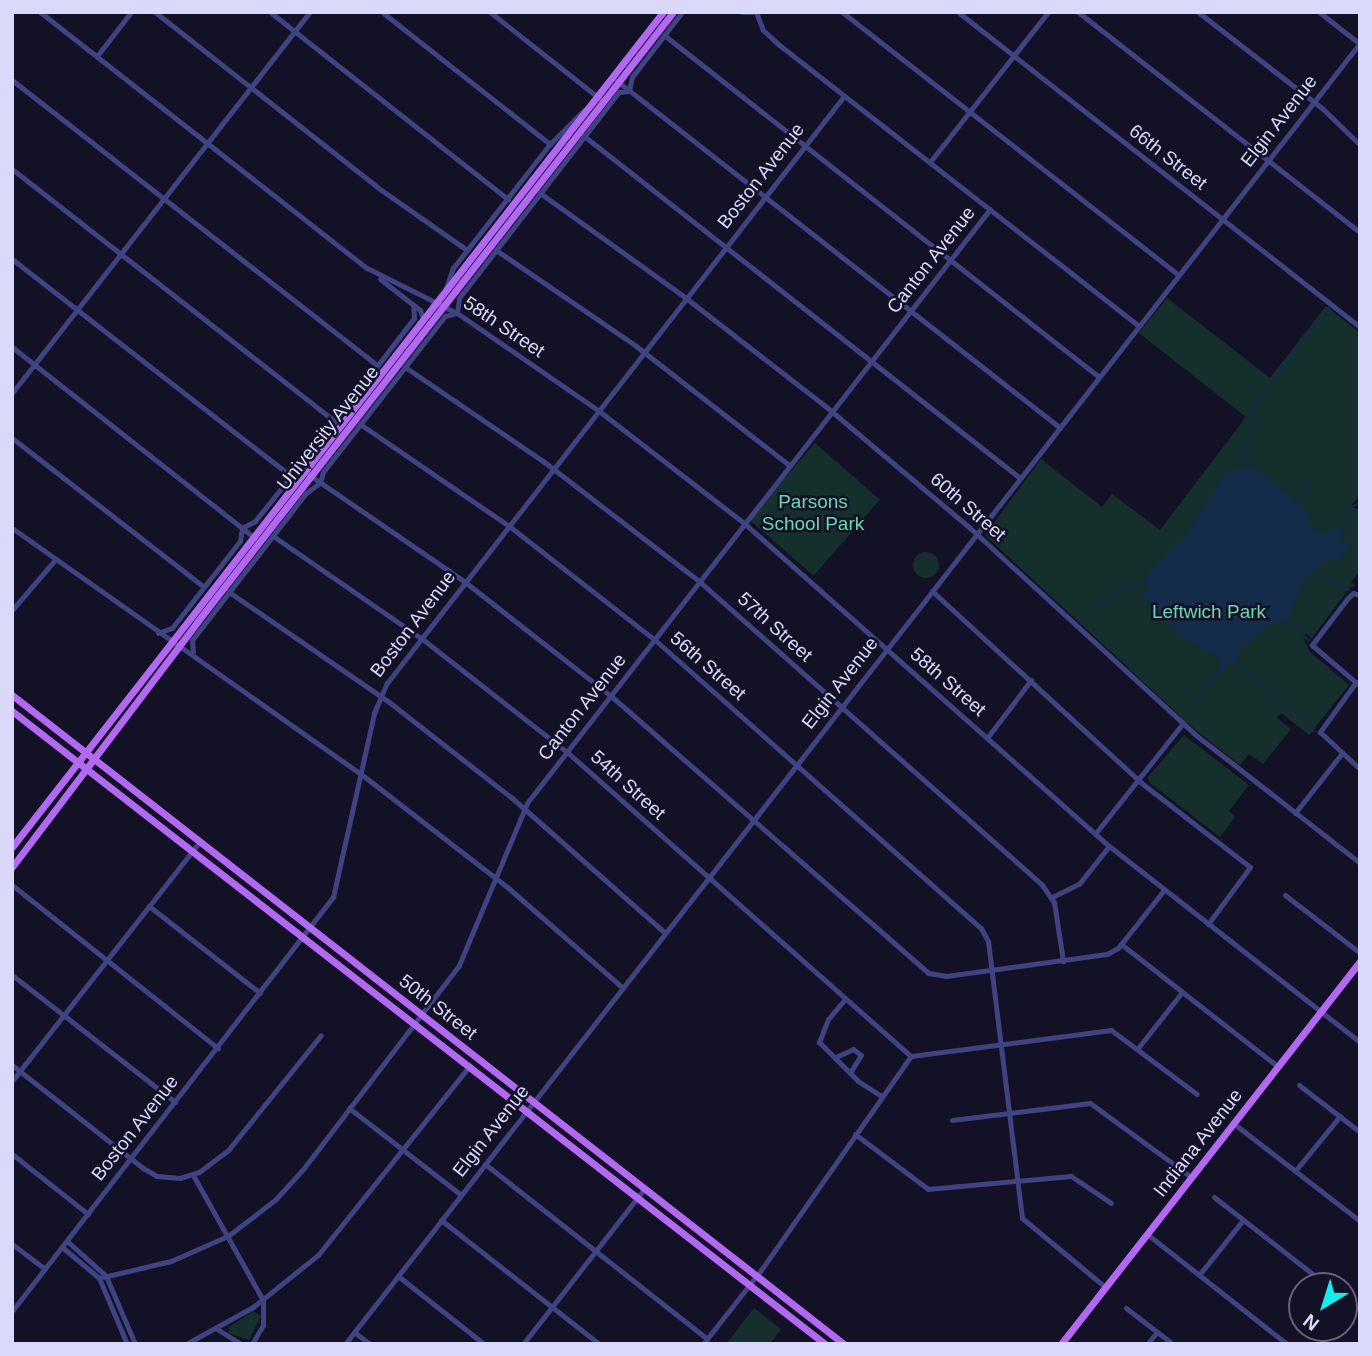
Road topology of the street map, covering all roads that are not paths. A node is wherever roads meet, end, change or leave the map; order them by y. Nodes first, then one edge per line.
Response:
1 (40, 12) edge
2 (131, 12) edge
3 (155, 12) edge
4 (271, 12) edge
5 (310, 12) edge
6 (382, 12) edge
7 (489, 12) edge
8 (663, 12) edge
9 (673, 12) edge
10 (682, 12) edge
11 (741, 12) edge
12 (754, 12) edge
13 (842, 12) edge
14 (958, 12) edge
15 (1048, 12) edge
16 (1077, 12) edge
17 (1198, 12) edge
18 (1319, 12) edge
19 (295, 31) junction
20 (664, 36) junction
21 (1360, 43) edge
22 (97, 56) junction
23 (1014, 56) junction
24 (12, 80) edge
25 (615, 80) junction
26 (251, 88) junction
27 (629, 91) junction
28 (596, 96) junction
29 (845, 96) junction
30 (603, 101) junction
31 (1313, 102) junction
32 (583, 111) junction
33 (970, 112) junction
34 (584, 136) junction
35 (208, 143) junction
36 (550, 144) junction
37 (1360, 145) edge
38 (805, 146) junction
39 (1268, 160) junction
40 (930, 162) junction
41 (12, 169) edge
42 (540, 193) junction
43 (766, 197) junction
44 (164, 198) junction
45 (508, 199) junction
46 (990, 209) junction
47 (1222, 219) junction
48 (1360, 232) edge
49 (726, 247) junction
50 (467, 250) junction
51 (496, 250) junction
52 (121, 254) junction
53 (12, 259) edge
54 (951, 260) junction
55 (367, 268) junction
56 (1179, 275) junction
57 (446, 288) junction
58 (687, 298) junction
59 (440, 303) junction
60 (413, 305) junction
61 (77, 309) junction
62 (912, 311) junction
63 (457, 313) junction
64 (423, 318) junction
65 (1139, 326) junction
66 (1360, 327) edge
67 (12, 347) edge
68 (644, 352) junction
69 (872, 361) junction
70 (34, 364) junction
71 (377, 365) junction
72 (405, 366) junction
73 (1099, 377) junction
74 (12, 393) edge
75 (599, 411) junction
76 (832, 412) junction
77 (334, 421) junction
78 (360, 424) junction
79 (1059, 428) junction
80 (12, 438) edge
81 (790, 466) junction
82 (554, 469) junction
83 (307, 473) junction
84 (291, 476) junction
85 (1020, 478) junction
86 (320, 483) junction
87 (745, 524) junction
88 (509, 526) junction
89 (12, 528) edge
90 (242, 528) junction
91 (976, 534) junction
92 (273, 536) junction
93 (256, 539) junction
94 (54, 561) junction
95 (465, 582) junction
96 (700, 582) junction
97 (204, 587) junction
98 (932, 590) junction
99 (229, 592) junction
100 (1357, 594) edge
101 (12, 610) edge
102 (158, 633) junction
103 (421, 638) junction
104 (655, 640) junction
105 (175, 643) junction
106 (887, 649) junction
107 (193, 652) junction
108 (1031, 680) junction
109 (1358, 684) edge
110 (12, 695) edge
111 (380, 696) junction
112 (611, 696) junction
113 (841, 707) junction
114 (12, 711) edge
115 (1183, 723) junction
116 (987, 738) junction
117 (85, 750) junction
118 (567, 752) junction
119 (1342, 753) junction
120 (93, 757) junction
121 (76, 761) junction
122 (796, 765) junction
123 (85, 768) junction
124 (1360, 769) edge
125 (361, 774) junction
126 (1139, 779) junction
127 (524, 808) junction
128 (1295, 813) junction
129 (752, 821) junction
130 (26, 828) junction
131 (35, 834) junction
132 (1095, 834) junction
133 (200, 841) junction
134 (1109, 846) junction
135 (12, 847) edge
136 (193, 849) junction
137 (1360, 863) edge
138 (12, 867) edge
139 (709, 877) junction
140 (495, 878) junction
141 (12, 885) edge
142 (1164, 890) junction
143 (1285, 895) dead end
144 (1052, 897) junction
145 (149, 906) junction
146 (1208, 924) junction
147 (312, 928) junction
148 (665, 933) junction
149 (305, 936) junction
150 (1121, 944) junction
151 (1360, 953) edge
152 (107, 961) junction
153 (1063, 961) junction
154 (1360, 961) edge
155 (991, 970) junction
156 (12, 975) edge
157 (622, 988) junction
158 (1182, 992) junction
159 (260, 993) junction
160 (845, 999) junction
161 (1321, 1011) junction
162 (64, 1015) junction
163 (422, 1015) junction
164 (416, 1023) junction
165 (321, 1035) dead end
166 (1360, 1042) edge
167 (999, 1046) junction
168 (218, 1048) junction
169 (1138, 1048) junction
170 (911, 1056) junction
171 (836, 1057) junction
172 (12, 1065) edge
173 (470, 1065) junction
174 (1277, 1066) junction
175 (20, 1071) junction
176 (851, 1072) junction
177 (12, 1081) edge
178 (1299, 1085) dead end
179 (1197, 1094) dead end
180 (881, 1096) junction
181 (175, 1102) junction
182 (534, 1102) junction
183 (349, 1108) junction
184 (527, 1110) junction
185 (1009, 1113) junction
186 (1340, 1116) junction
187 (952, 1120) dead end
188 (1233, 1123) junction
189 (1360, 1132) edge
190 (855, 1133) junction
191 (403, 1150) junction
192 (12, 1154) edge
193 (132, 1158) junction
194 (485, 1164) junction
195 (1295, 1171) junction
196 (193, 1175) junction
197 (1191, 1177) junction
198 (1017, 1181) junction
199 (645, 1188) junction
200 (461, 1195) junction
201 (638, 1196) junction
202 (1214, 1197) dead end
203 (1111, 1203) dead end
204 (88, 1214) junction
205 (441, 1220) junction
206 (1243, 1220) junction
207 (1360, 1221) edge
208 (1147, 1234) junction
209 (228, 1236) junction
210 (67, 1241) junction
211 (12, 1244) edge
212 (62, 1247) junction
213 (596, 1251) junction
214 (45, 1269) junction
215 (1310, 1272) edge
216 (1199, 1275) junction
217 (106, 1276) junction
218 (398, 1276) junction
219 (757, 1276) junction
220 (99, 1278) junction
221 (751, 1285) junction
222 (1105, 1287) junction
223 (263, 1300) junction
224 (552, 1307) junction
225 (1126, 1308) dead end
226 (12, 1311) edge
227 (217, 1329) junction
228 (354, 1332) junction
229 (1157, 1332) junction
230 (705, 1341) edge
231 (127, 1344) edge
232 (135, 1344) edge
233 (186, 1344) edge
234 (241, 1344) edge
235 (252, 1344) edge
236 (345, 1344) edge
237 (370, 1344) edge
238 (484, 1344) edge
239 (523, 1344) edge
240 (599, 1344) edge
241 (825, 1344) edge
242 (844, 1344) edge
243 (1061, 1344) edge
244 (1147, 1344) edge
245 (1172, 1344) edge
246 (1287, 1344) edge

1 - 22 street, 58th Street
2 - 22 street
3 - 26 street
4 - 19 street
5 - 19 street
6 - 36 street
7 - 28 street
8 - 25 main road, University Avenue
9 - 25 main road, University Avenue
10 - 20 street
11 - 12 street
12 - 29 street
13 - 33 street
14 - 23 street, 66th Street
15 - 23 street
16 - 39 street
17 - 31 street
18 - 21 street
19 - 26 street
19 - 45 street
20 - 27 street
20 - 38 street
21 - 31 street, Elgin Avenue
22 - 35 street, 58th Street
23 - 33 street
23 - 47 street, 66th Street
24 - 44 street
25 - 27 street
25 - 28 main road, University Avenue
25 - 30 main road, University Avenue
26 - 35 street
26 - 50 street
27 - 34 street
27 - 43 street
28 - 30 street
28 - 32 main road, University Avenue
29 - 38 street, Boston Avenue
29 - 40 street
30 - 59 main road, University Avenue
31 - 37 street
31 - 39 street, Elgin Avenue
32 - 36 street
32 - 57 main road, University Avenue
33 - 40 street
33 - 56 street
34 - 42 street
34 - 49 street
35 - 44 street
35 - 55 street, 58th Street
36 - 45 street
38 - 43 street, Boston Avenue
38 - 54 street
39 - 47 street, Elgin Avenue
39 - 48 street
40 - 46 street
41 - 52 street
42 - 51 street
42 - 58 street, 60th Street
43 - 49 street, Boston Avenue
43 - 62 street
44 - 52 street
44 - 71 street
45 - 50 street
46 - 54 street, Canton Avenue
46 - 65 street
47 - 56 street, Elgin Avenue
47 - 66 street, 66th Street
49 - 58 street, Boston Avenue
49 - 69 street
50 - 57 street
51 - 63 street
51 - 68 street
52 - 61 street
52 - 77 street
53 - 61 street
54 - 62 street, Canton Avenue
54 - 73 street
55 - 59 street, 58th Street
55 - 60 street, 58th Street
56 - 65 street, Elgin Avenue
57 - 59 main road, University Avenue
58 - 68 street, Boston Avenue
58 - 76 street, 60th Street
59 - 63 street, 58th Street
59 - 64 main road, University Avenue
59 - 83 main road, University Avenue
60 - 64 street, 58th Street
60 - 71 street
61 - 70 street
61 - 84 street
62 - 69 street, Canton Avenue
62 - 79 street
63 - 72 street
63 - 75 street, 58th Street
64 - 83 main road, University Avenue
65 - 73 street, Elgin Avenue
67 - 70 street
68 - 75 street, Boston Avenue
68 - 81 street
69 - 76 street, Canton Avenue
69 - 85 street
70 - 74 street
70 - 90 street
71 - 77 street
72 - 78 street
72 - 82 street, 57th Street
73 - 79 street, Elgin Avenue
75 - 82 street, Boston Avenue
75 - 87 street, 58th Street
76 - 81 street, Canton Avenue
76 - 91 street, 60th Street
77 - 84 street
78 - 86 street
78 - 88 street, 56th Street
79 - 85 street, Elgin Avenue
80 - 97 street
81 - 87 street, Canton Avenue
82 - 88 street, Boston Avenue
82 - 96 street, 57th Street
83 - 86 street
83 - 93 main road, University Avenue
84 - 90 street
85 - 91 street, Elgin Avenue
86 - 92 street
86 - 95 street
87 - 96 street, Canton Avenue
87 - 106 street, 58th Street
88 - 95 street, Boston Avenue
88 - 104 street, 56th Street
89 - 94 street
90 - 93 street
90 - 97 street
91 - 98 street, Elgin Avenue
91 - 115 street, 60th Street
92 - 99 street
92 - 103 street, 54th Street
93 - 105 main road, University Avenue
94 - 101 street
94 - 102 street
95 - 103 street, Boston Avenue
95 - 112 street
96 - 104 street, Canton Avenue
96 - 113 street, 57th Street
97 - 102 street
98 - 106 street, Elgin Avenue
98 - 108 street
99 - 107 street
99 - 111 street
100 - 109 street
102 - 105 street
103 - 111 street, Boston Avenue
103 - 118 street, 54th Street
104 - 112 street, Canton Avenue
104 - 122 street, 56th Street
105 - 107 street
105 - 117 main road, University Avenue
105 - 120 main road, University Avenue
106 - 113 street, Elgin Avenue
106 - 116 street, 58th Street
107 - 125 street
108 - 116 street
108 - 126 street
109 - 119 street
110 - 117 main road, 50th Street
111 - 125 street, Boston Avenue
111 - 127 street
112 - 118 street, Canton Avenue
112 - 129 street
113 - 122 street, Elgin Avenue
113 - 144 street, 57th Street
114 - 121 main road, 50th Street
115 - 126 street
115 - 128 street, 60th Street
116 - 132 street, 58th Street
117 - 120 main road, 50th Street
117 - 121 main road, University Avenue
118 - 127 street, Canton Avenue
118 - 139 street, 54th Street
119 - 124 street
119 - 128 street
120 - 123 main road, University Avenue
120 - 133 main road, 50th Street
121 - 123 main road, 50th Street
121 - 130 main road, University Avenue
122 - 129 street, Elgin Avenue
122 - 155 street, 56th Street
123 - 131 main road, University Avenue
123 - 136 main road, 50th Street
125 - 140 street
125 - 147 street, Boston Avenue
126 - 132 street
126 - 146 street
127 - 140 street, Canton Avenue
127 - 148 street
128 - 137 street, 60th Street
129 - 139 street, Elgin Avenue
129 - 155 street
130 - 131 main road
130 - 135 main road, University Avenue
131 - 138 main road, University Avenue
132 - 134 street, 58th Street
133 - 136 street
133 - 147 main road, 50th Street
134 - 142 street, 58th Street
134 - 144 street
136 - 145 street
136 - 149 main road, 50th Street
139 - 148 street, Elgin Avenue
139 - 160 street, 54th Street
140 - 157 street
140 - 163 street, Canton Avenue
141 - 152 street
142 - 146 street, 58th Street
142 - 150 street
143 - 151 street
144 - 153 street
145 - 152 street
145 - 159 street
146 - 161 street, 58th Street
147 - 149 street, Boston Avenue
147 - 163 main road, 50th Street
148 - 157 street, Elgin Avenue
149 - 159 street, Boston Avenue
149 - 164 main road, 50th Street
150 - 153 street
150 - 158 street
152 - 162 street
152 - 168 street
153 - 155 street
154 - 161 main road, Indiana Avenue
155 - 167 street, 56th Street
156 - 162 street
157 - 182 street, Elgin Avenue
158 - 169 street
158 - 174 street
159 - 168 street, Boston Avenue
160 - 170 street, 54th Street
160 - 171 street
161 - 166 street, 58th Street
161 - 174 main road, Indiana Avenue
162 - 175 street
162 - 181 street
163 - 164 street, Canton Avenue
163 - 182 main road, 50th Street
164 - 173 main road, 50th Street
164 - 183 street, Canton Avenue
165 - 196 street
167 - 169 street
167 - 170 street
167 - 185 street, 56th Street
168 - 181 street, Boston Avenue
169 - 179 street
170 - 180 street
171 - 176 street
171 - 176 street
172 - 175 street
173 - 184 main road, 50th Street
173 - 191 street
174 - 188 main road, Indiana Avenue
175 - 177 street
175 - 193 street
176 - 180 street
178 - 186 street
180 - 190 street
181 - 193 street, Boston Avenue
182 - 184 street, Elgin Avenue
182 - 199 main road, 50th Street
183 - 191 street
183 - 209 street, Canton Avenue
184 - 194 street, Elgin Avenue
184 - 201 main road, 50th Street
185 - 187 street
185 - 197 street
185 - 198 street, 56th Street
186 - 189 street
186 - 195 street
188 - 195 street
188 - 197 main road, Indiana Avenue
190 - 198 street
190 - 219 street
191 - 200 street
191 - 223 street
192 - 204 street
193 - 196 street
193 - 204 street, Boston Avenue
194 - 200 street, Elgin Avenue
194 - 213 street
195 - 207 street
196 - 209 street
197 - 208 main road, Indiana Avenue
198 - 203 street
198 - 222 street, 56th Street
199 - 201 street
199 - 219 main road, 50th Street
200 - 205 street, Elgin Avenue
201 - 213 street
201 - 221 main road, 50th Street
202 - 206 street
204 - 210 street, Boston Avenue
205 - 218 street, Elgin Avenue
205 - 224 street
206 - 215 street
206 - 216 street
208 - 216 street
208 - 222 main road, Indiana Avenue
209 - 217 street, Canton Avenue
209 - 223 street
210 - 212 street, Boston Avenue
210 - 217 street
211 - 214 street
212 - 214 street, Boston Avenue
212 - 220 street
213 - 224 street
213 - 230 street
214 - 226 street, Boston Avenue
216 - 246 street
217 - 220 street, Canton Avenue
217 - 232 street
218 - 228 street, Elgin Avenue
218 - 238 street
219 - 221 street
219 - 242 main road, 50th Street
220 - 231 street
221 - 230 street
221 - 241 main road, 50th Street
222 - 243 main road, Indiana Avenue
223 - 227 street
223 - 235 street
224 - 239 street
224 - 240 street
225 - 229 street
227 - 233 street
227 - 234 street
228 - 236 street, Elgin Avenue
228 - 237 street
229 - 244 street
229 - 245 street

